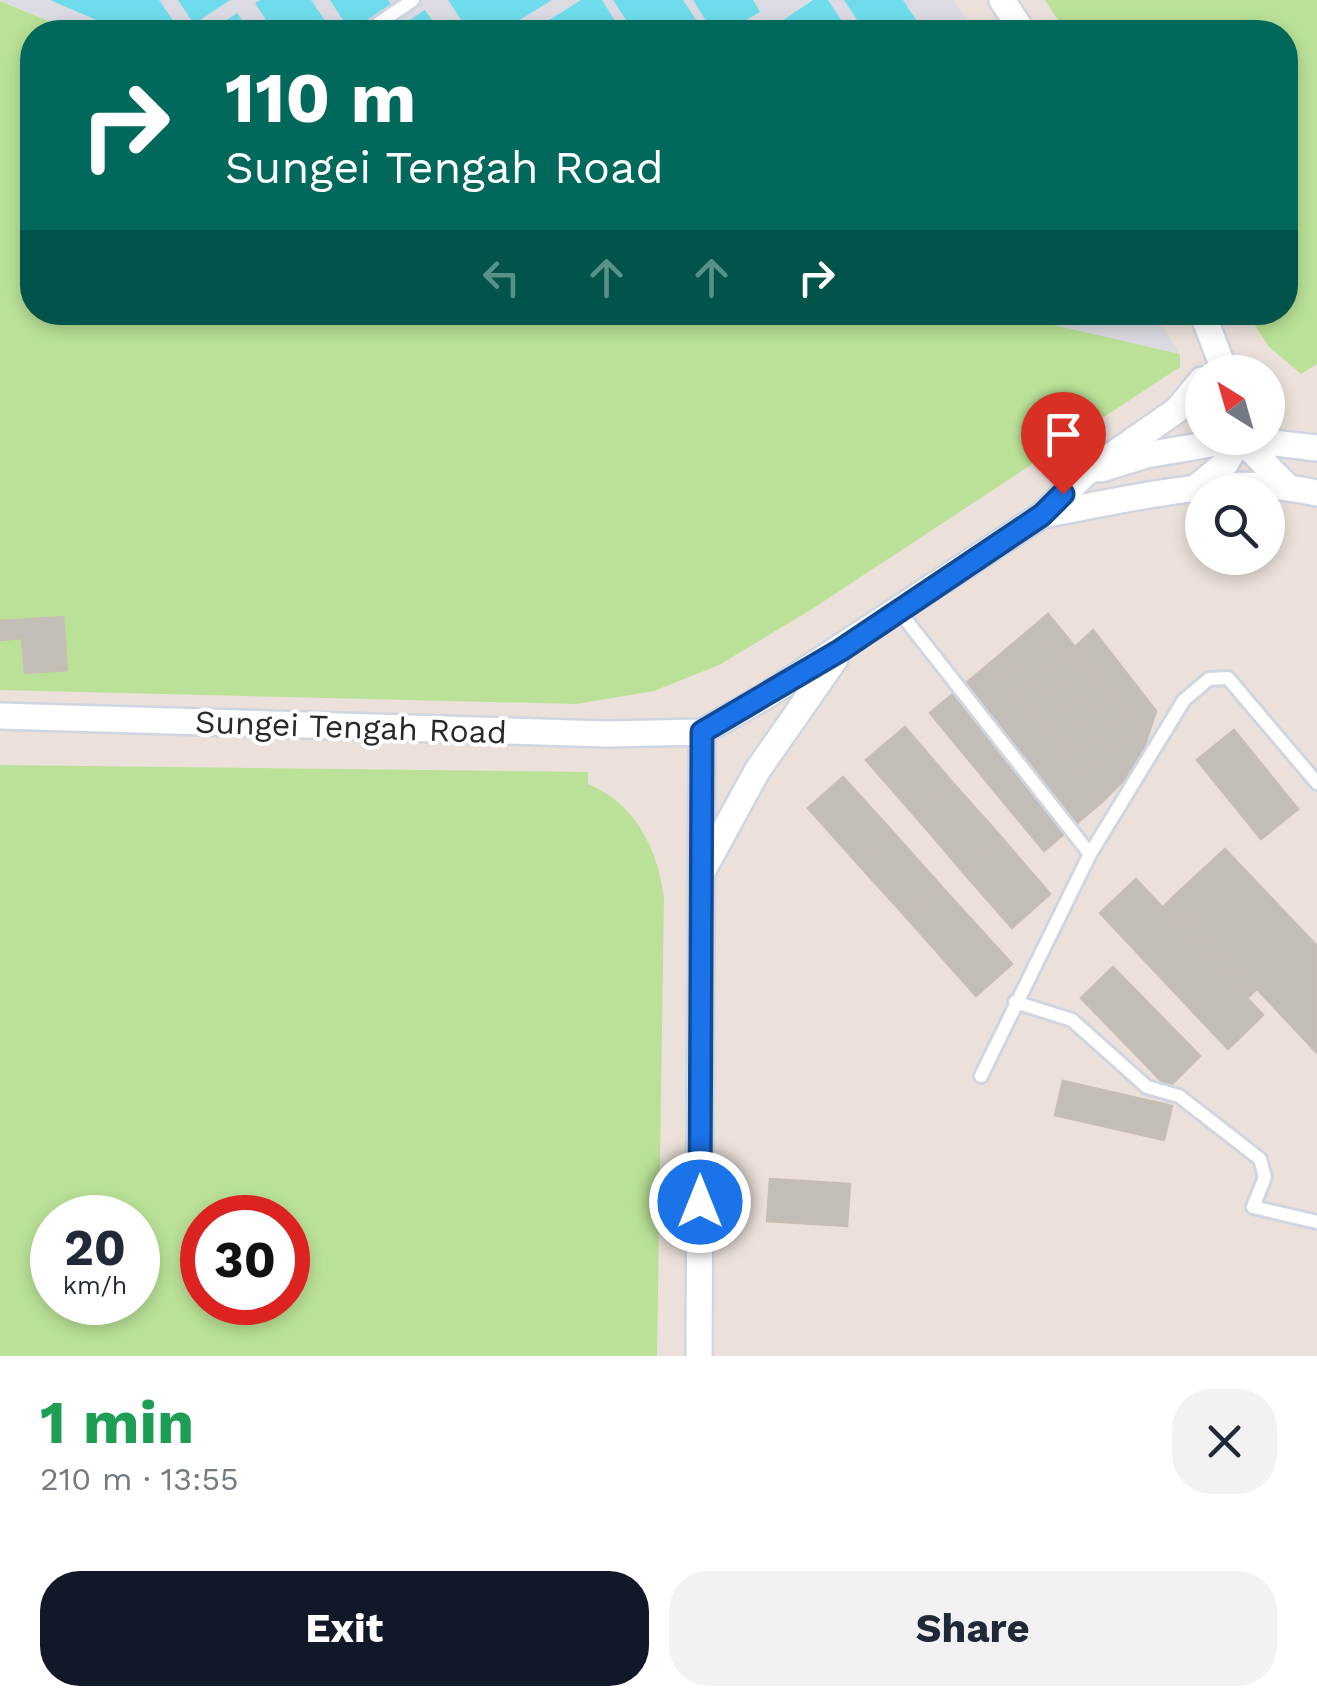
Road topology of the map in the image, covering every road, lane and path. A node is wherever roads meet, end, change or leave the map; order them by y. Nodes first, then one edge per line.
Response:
1 (413, 0) edge
2 (384, 20) edge
3 (1206, 325) edge
4 (1214, 355) edge
5 (1185, 400) edge
6 (1285, 444) edge
7 (1185, 448) edge
8 (1317, 448) edge
9 (1230, 455) edge
10 (1257, 455) edge
11 (1085, 474) junction
12 (1212, 475) edge
13 (1287, 486) joint
14 (1185, 488) edge
15 (1317, 493) edge
16 (1042, 515) junction
17 (898, 610) junction
18 (841, 650) junction
19 (0, 716) edge
20 (702, 732) junction
21 (1317, 783) edge
22 (1090, 854) junction
23 (700, 875) junction
24 (1015, 1002) junction
25 (981, 1076) dead end
26 (1317, 1222) edge
27 (699, 1356) edge

1 - 2 lane
3 - 4 street
5 - 11 street, Sungei Tengah Road
6 - 8 street, Sungei Tengah Road
7 - 11 street, Sungei Tengah Road
9 - 12 street
10 - 13 street
11 - 16 street, Sungei Tengah Road
13 - 15 street, Sungei Tengah Road
14 - 16 street, Sungei Tengah Road
16 - 17 street, Sungei Tengah Road
17 - 18 street, Sungei Tengah Road
17 - 22 lane
18 - 20 street, Sungei Tengah Road
18 - 23 street
19 - 20 street, Sungei Tengah Road
20 - 23 street
21 - 22 lane
22 - 24 lane
23 - 27 street
24 - 25 lane
24 - 26 lane

